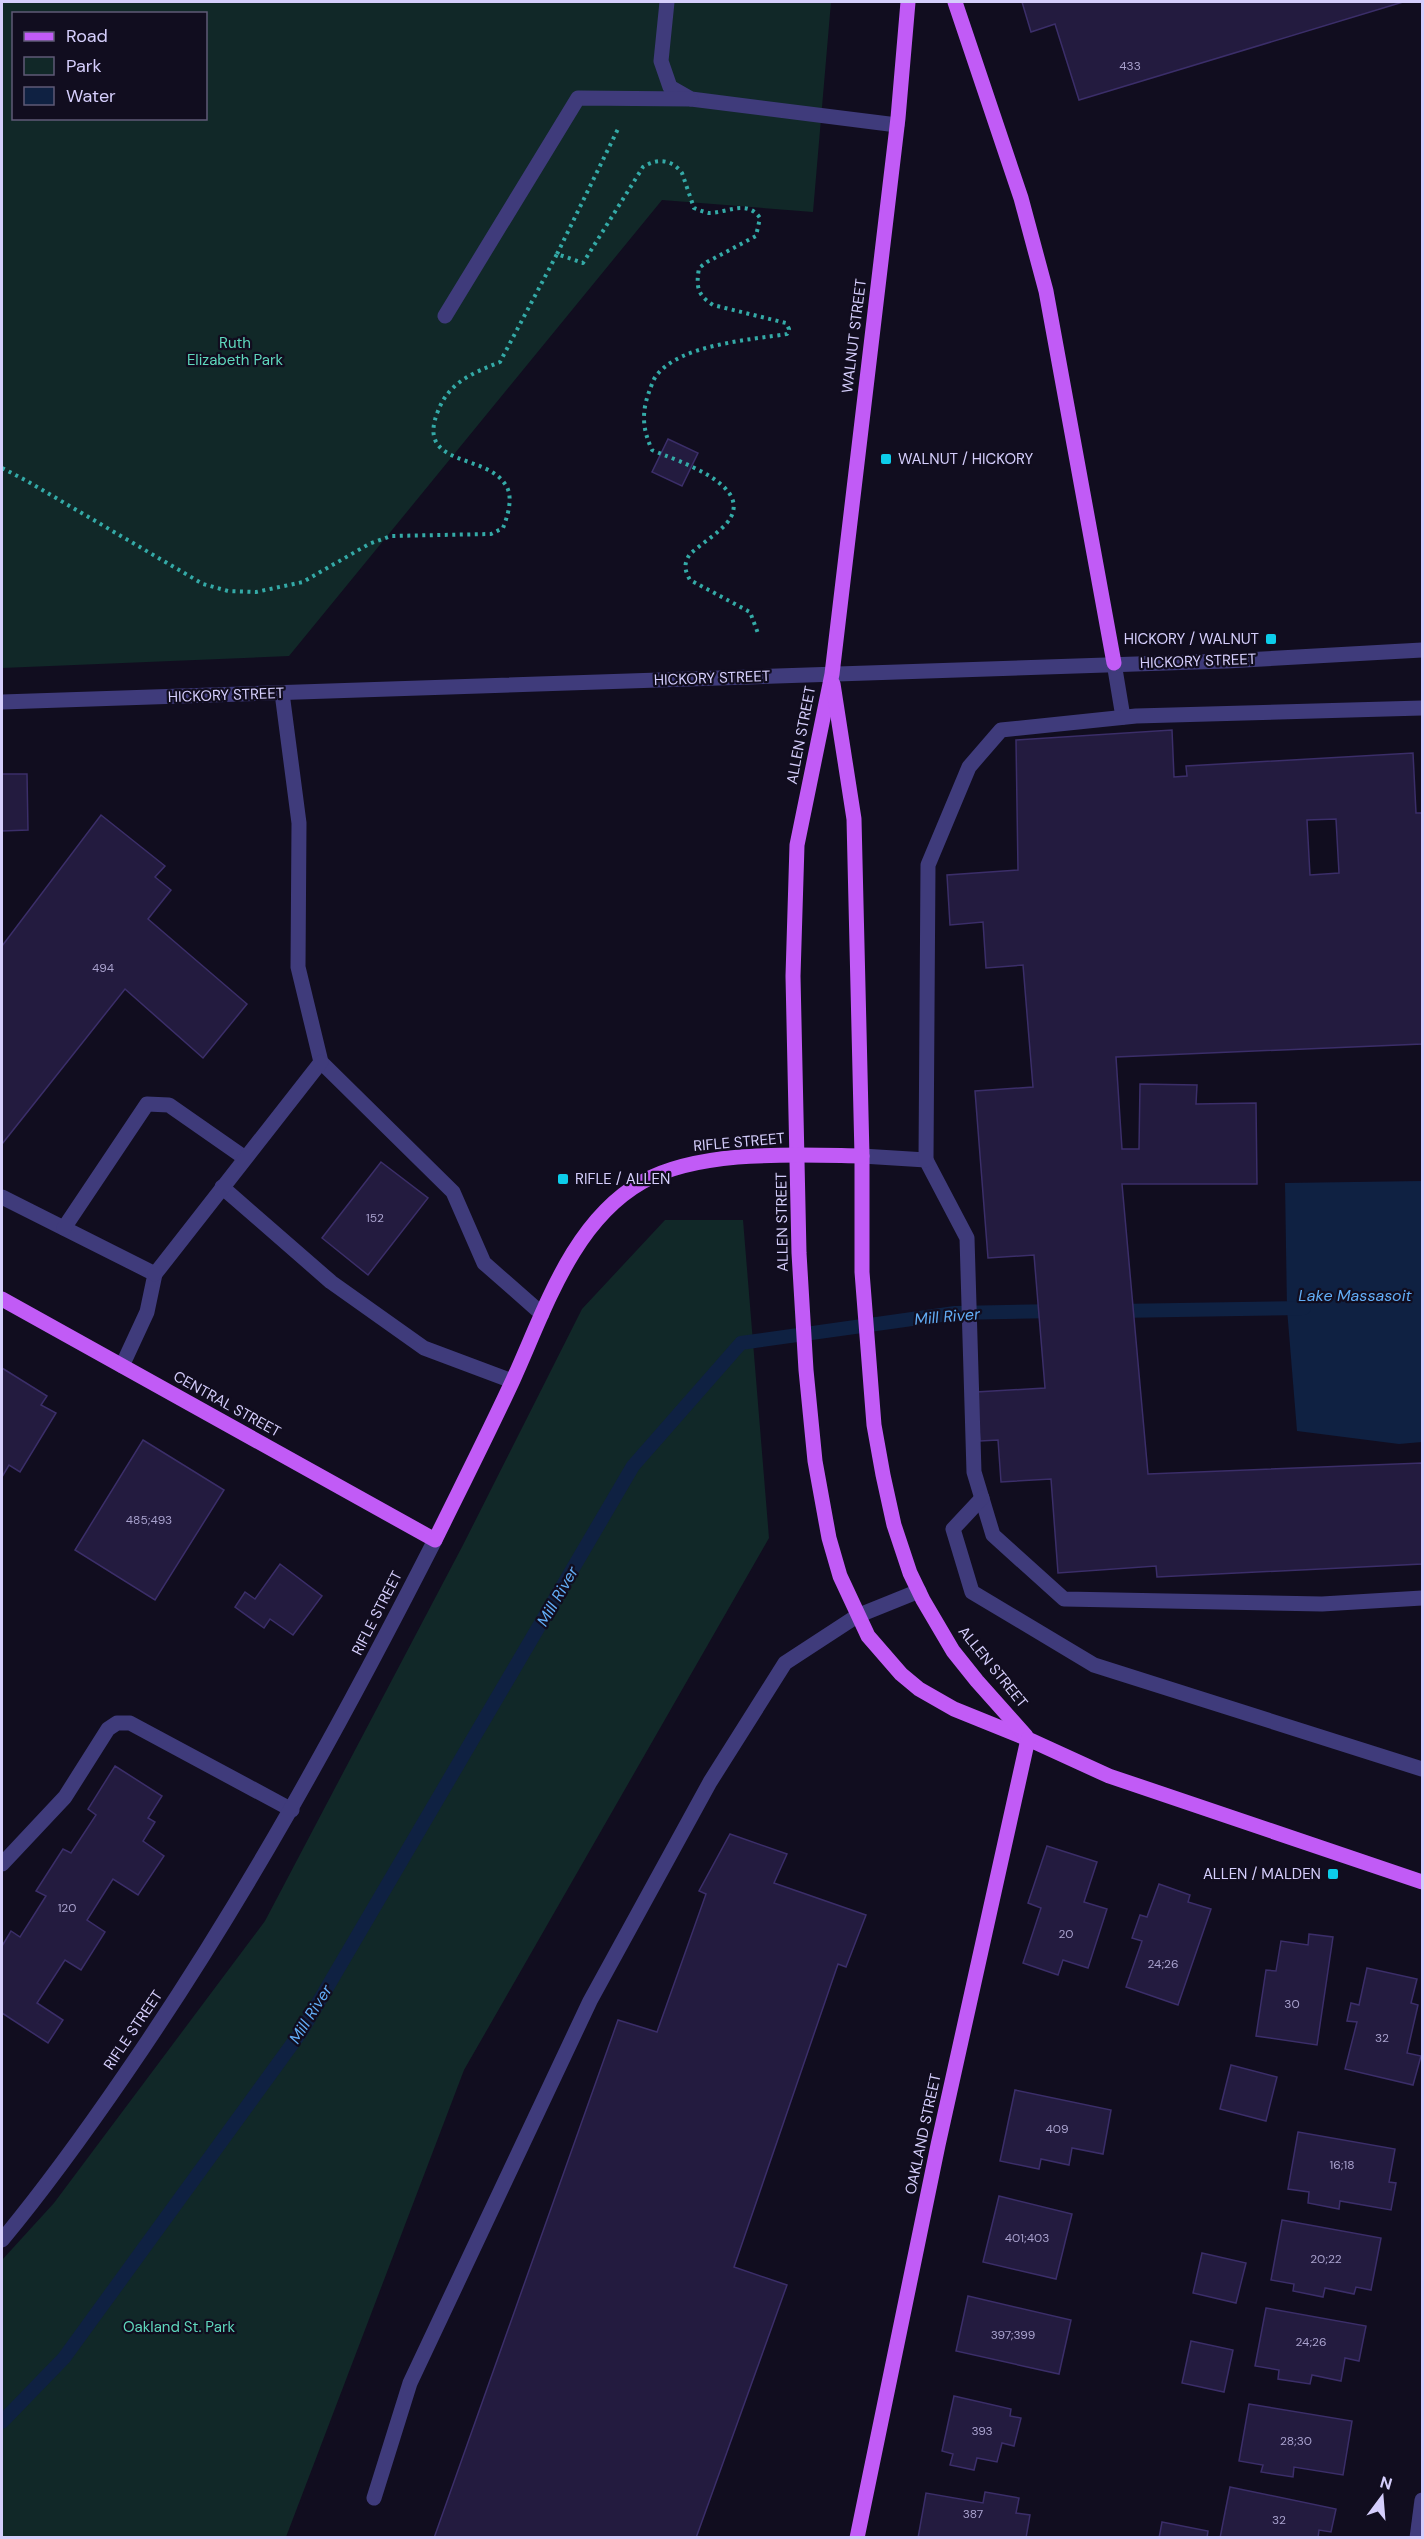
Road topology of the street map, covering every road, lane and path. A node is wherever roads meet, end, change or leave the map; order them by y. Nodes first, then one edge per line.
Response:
1 (667, 2) edge
2 (908, 2) edge
3 (955, 2) edge
4 (691, 99) junction
5 (622, 120) dead end
6 (897, 125) junction
7 (557, 254) junction
8 (445, 316) dead end
9 (2, 468) edge
10 (759, 636) dead end
11 (1422, 650) edge
12 (1114, 663) junction
13 (832, 674) junction
14 (282, 693) junction
15 (2, 702) edge
16 (1422, 708) edge
17 (1123, 717) junction
18 (321, 1062) junction
19 (798, 1155) junction
20 (862, 1156) junction
21 (245, 1158) junction
22 (926, 1160) junction
23 (222, 1187) junction
24 (2, 1197) edge
25 (64, 1227) junction
26 (156, 1274) junction
27 (2, 1299) edge
28 (542, 1314) junction
29 (122, 1366) junction
30 (512, 1381) junction
31 (982, 1498) junction
32 (435, 1540) junction
33 (919, 1591) junction
34 (1422, 1598) edge
35 (857, 1616) junction
36 (1028, 1739) junction
37 (1422, 1769) edge
38 (292, 1810) junction
39 (2, 1864) edge
40 (1422, 1882) edge
41 (2, 2240) edge
42 (374, 2498) dead end
43 (1422, 2500) edge
44 (856, 2538) edge
45 (1417, 2538) edge

1 - 4 street
2 - 6 main road, WALNUT STREET
3 - 12 main road
4 - 6 street
4 - 8 street
5 - 7 path
6 - 13 main road, WALNUT STREET
7 - 9 path
7 - 10 path
11 - 12 street, HICKORY STREET
12 - 13 street, HICKORY STREET
12 - 17 street
13 - 14 street, HICKORY STREET
13 - 19 main road, ALLEN STREET
13 - 20 main road, ALLEN STREET
14 - 15 street, HICKORY STREET
14 - 18 street
16 - 17 street
17 - 22 street
18 - 21 street
18 - 28 street
19 - 20 main road, RIFLE STREET
19 - 28 main road, RIFLE STREET
19 - 35 main road, ALLEN STREET
20 - 22 street
20 - 33 main road, ALLEN STREET
21 - 23 street
21 - 25 street
22 - 31 street
23 - 26 street
23 - 30 street
24 - 25 street
25 - 26 street
26 - 29 street
27 - 29 main road, CENTRAL STREET
28 - 30 main road, RIFLE STREET
29 - 32 main road, CENTRAL STREET
30 - 32 main road, RIFLE STREET
31 - 34 street
31 - 37 street
32 - 38 street, RIFLE STREET
33 - 35 street
33 - 36 main road, ALLEN STREET
35 - 36 main road, ALLEN STREET
35 - 42 street
36 - 40 main road, ALLEN STREET
36 - 44 main road, OAKLAND STREET
38 - 39 street
38 - 41 street, RIFLE STREET
43 - 45 street

